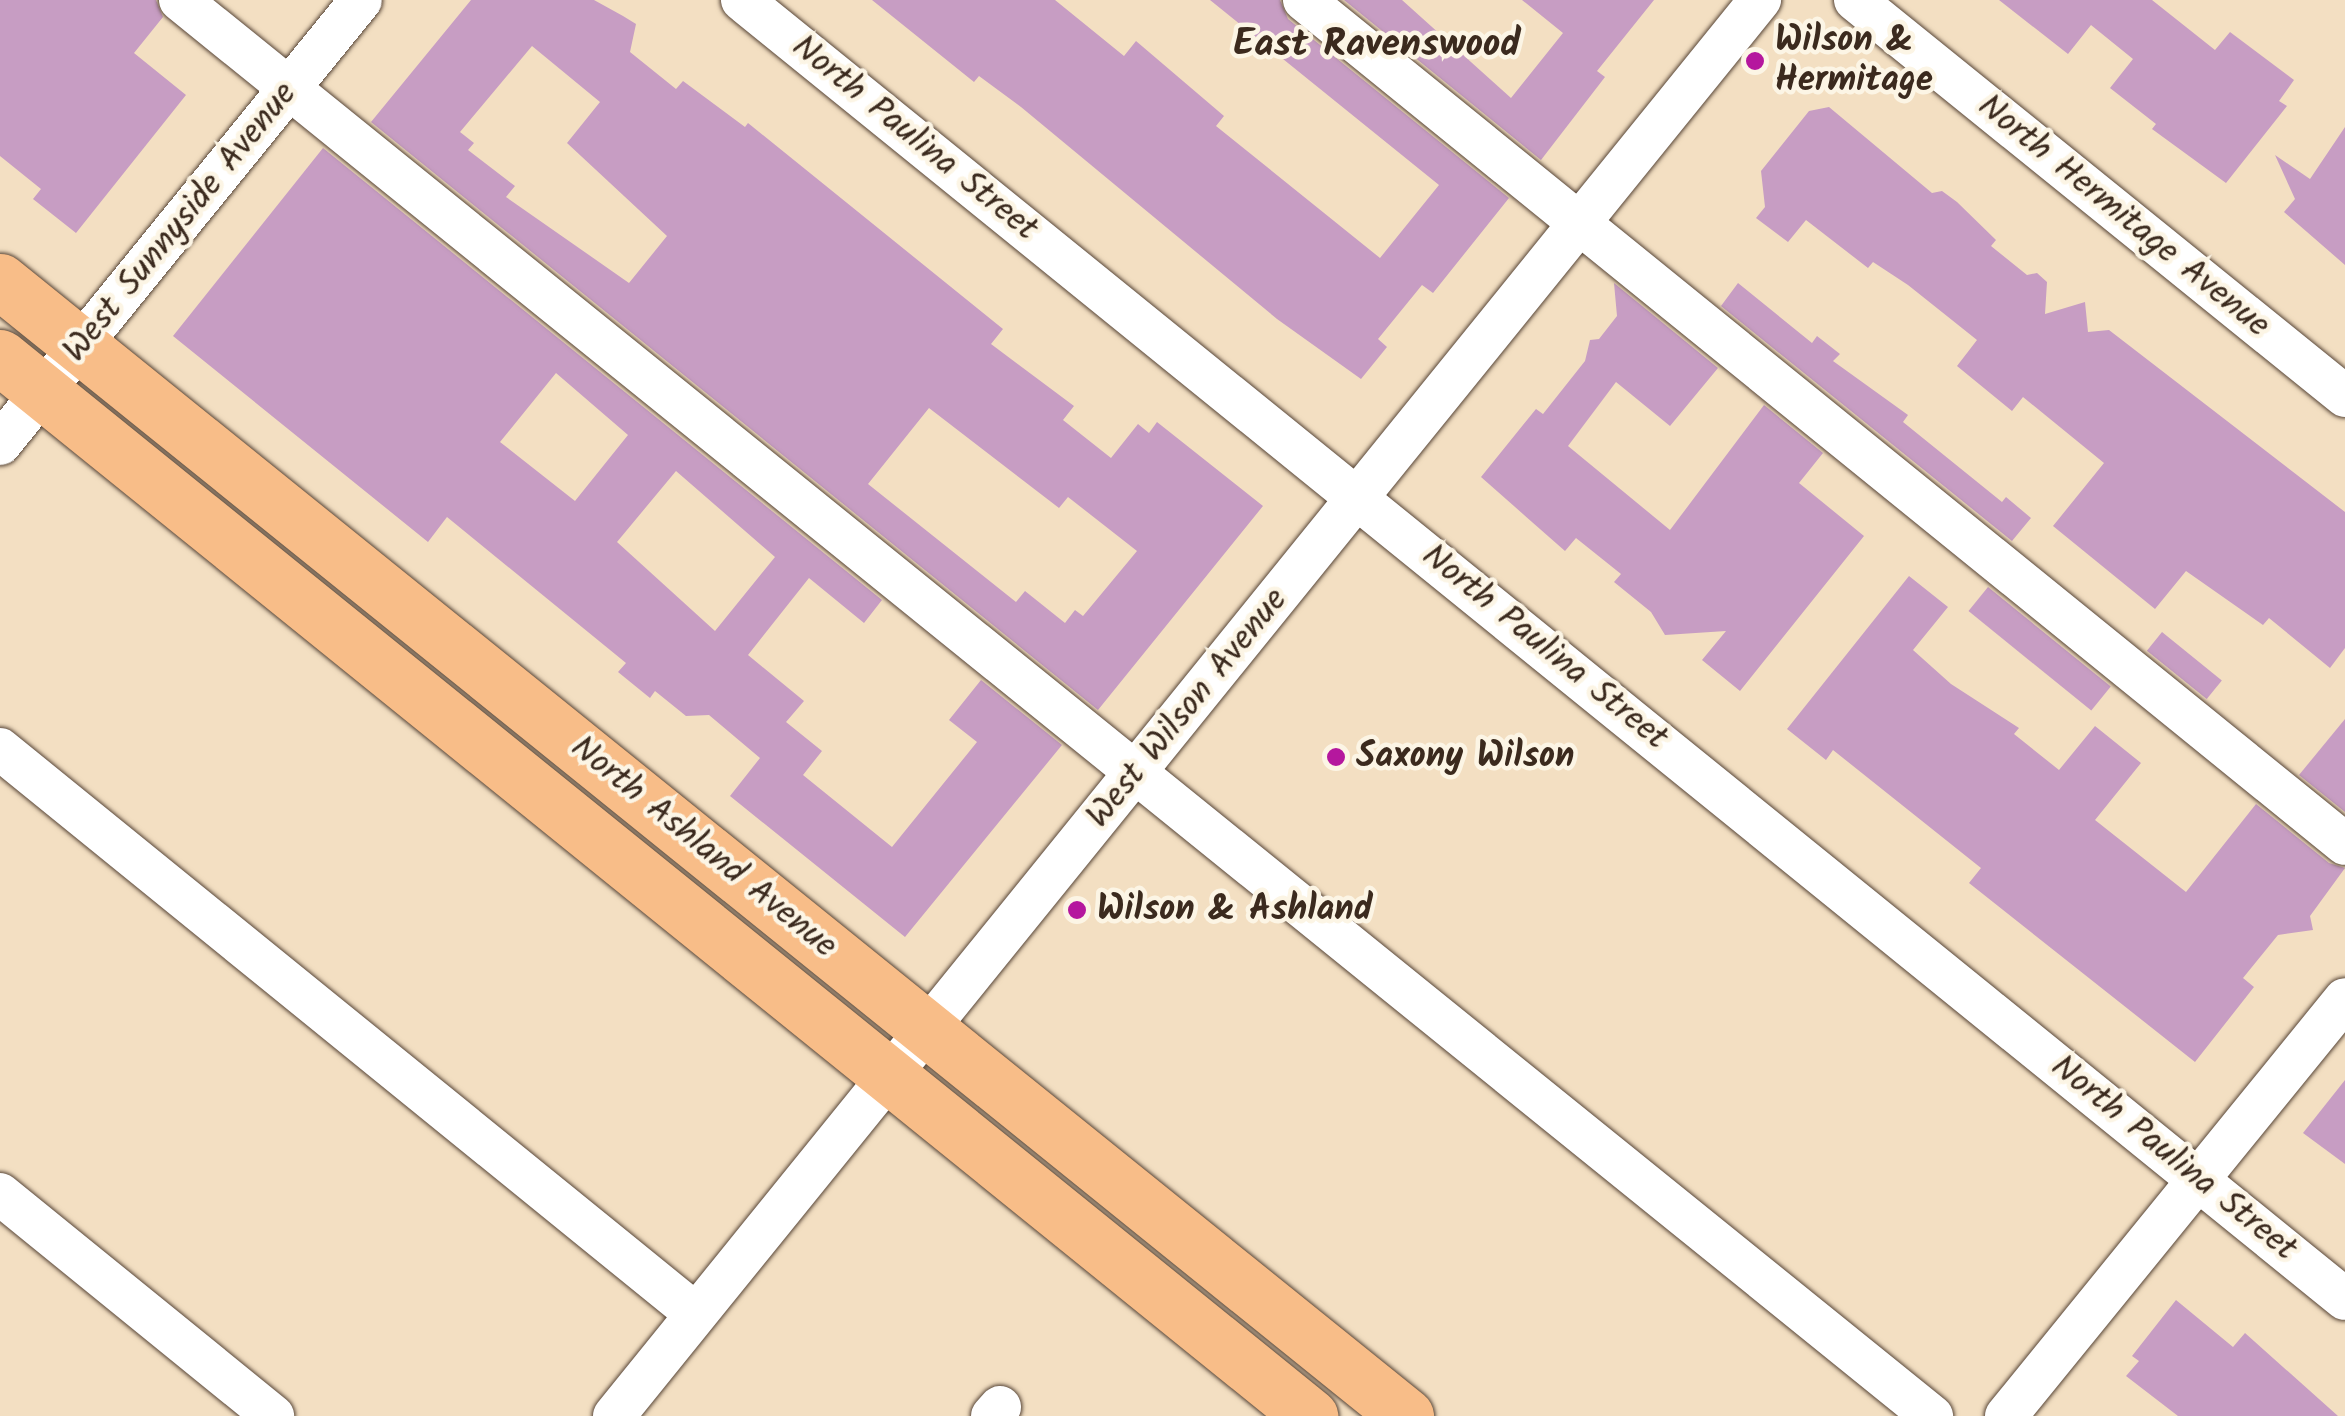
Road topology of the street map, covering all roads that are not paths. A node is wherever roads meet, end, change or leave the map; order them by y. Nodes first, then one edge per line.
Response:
1 (180, 0) edge
2 (361, 0) edge
3 (742, 0) edge
4 (1304, 0) edge
5 (1760, 0) edge
6 (1855, 0) edge
7 (290, 88) junction
8 (1580, 224) junction
9 (0, 281) edge
10 (82, 347) junction
11 (0, 357) edge
12 (43, 392) junction
13 (2345, 396) edge
14 (0, 444) edge
15 (1358, 499) junction
16 (0, 748) edge
17 (1138, 770) junction
18 (2345, 844) edge
19 (2345, 999) edge
20 (928, 1030) junction
21 (890, 1076) junction
22 (2198, 1180) junction
23 (0, 1194) edge
24 (2345, 1298) edge
25 (696, 1314) junction
26 (273, 1416) edge
27 (614, 1416) edge
28 (1310, 1416) edge
29 (1406, 1416) edge
30 (1932, 1416) edge
31 (2006, 1416) edge

1 - 7 street
2 - 7 street, West Sunnyside Avenue
3 - 15 street, North Paulina Street
4 - 8 street
5 - 8 street, West Wilson Avenue
6 - 13 street, North Hermitage Avenue
7 - 10 street, West Sunnyside Avenue
7 - 17 street
8 - 15 street, West Wilson Avenue
8 - 18 street
9 - 10 main road, North Ashland Avenue
10 - 12 street, West Sunnyside Avenue
10 - 20 main road, North Ashland Avenue
11 - 12 main road, North Ashland Avenue
12 - 14 street, West Sunnyside Avenue
12 - 21 main road, North Ashland Avenue
15 - 17 street, West Wilson Avenue
15 - 22 street, North Paulina Street
16 - 25 street
17 - 20 street, West Wilson Avenue
17 - 30 street
19 - 22 street
20 - 21 street, West Wilson Avenue
20 - 29 main road, North Ashland Avenue
21 - 25 street, West Wilson Avenue
21 - 28 main road, North Ashland Avenue
22 - 24 street, North Paulina Street
22 - 31 street
23 - 26 street
25 - 27 street, West Wilson Avenue

